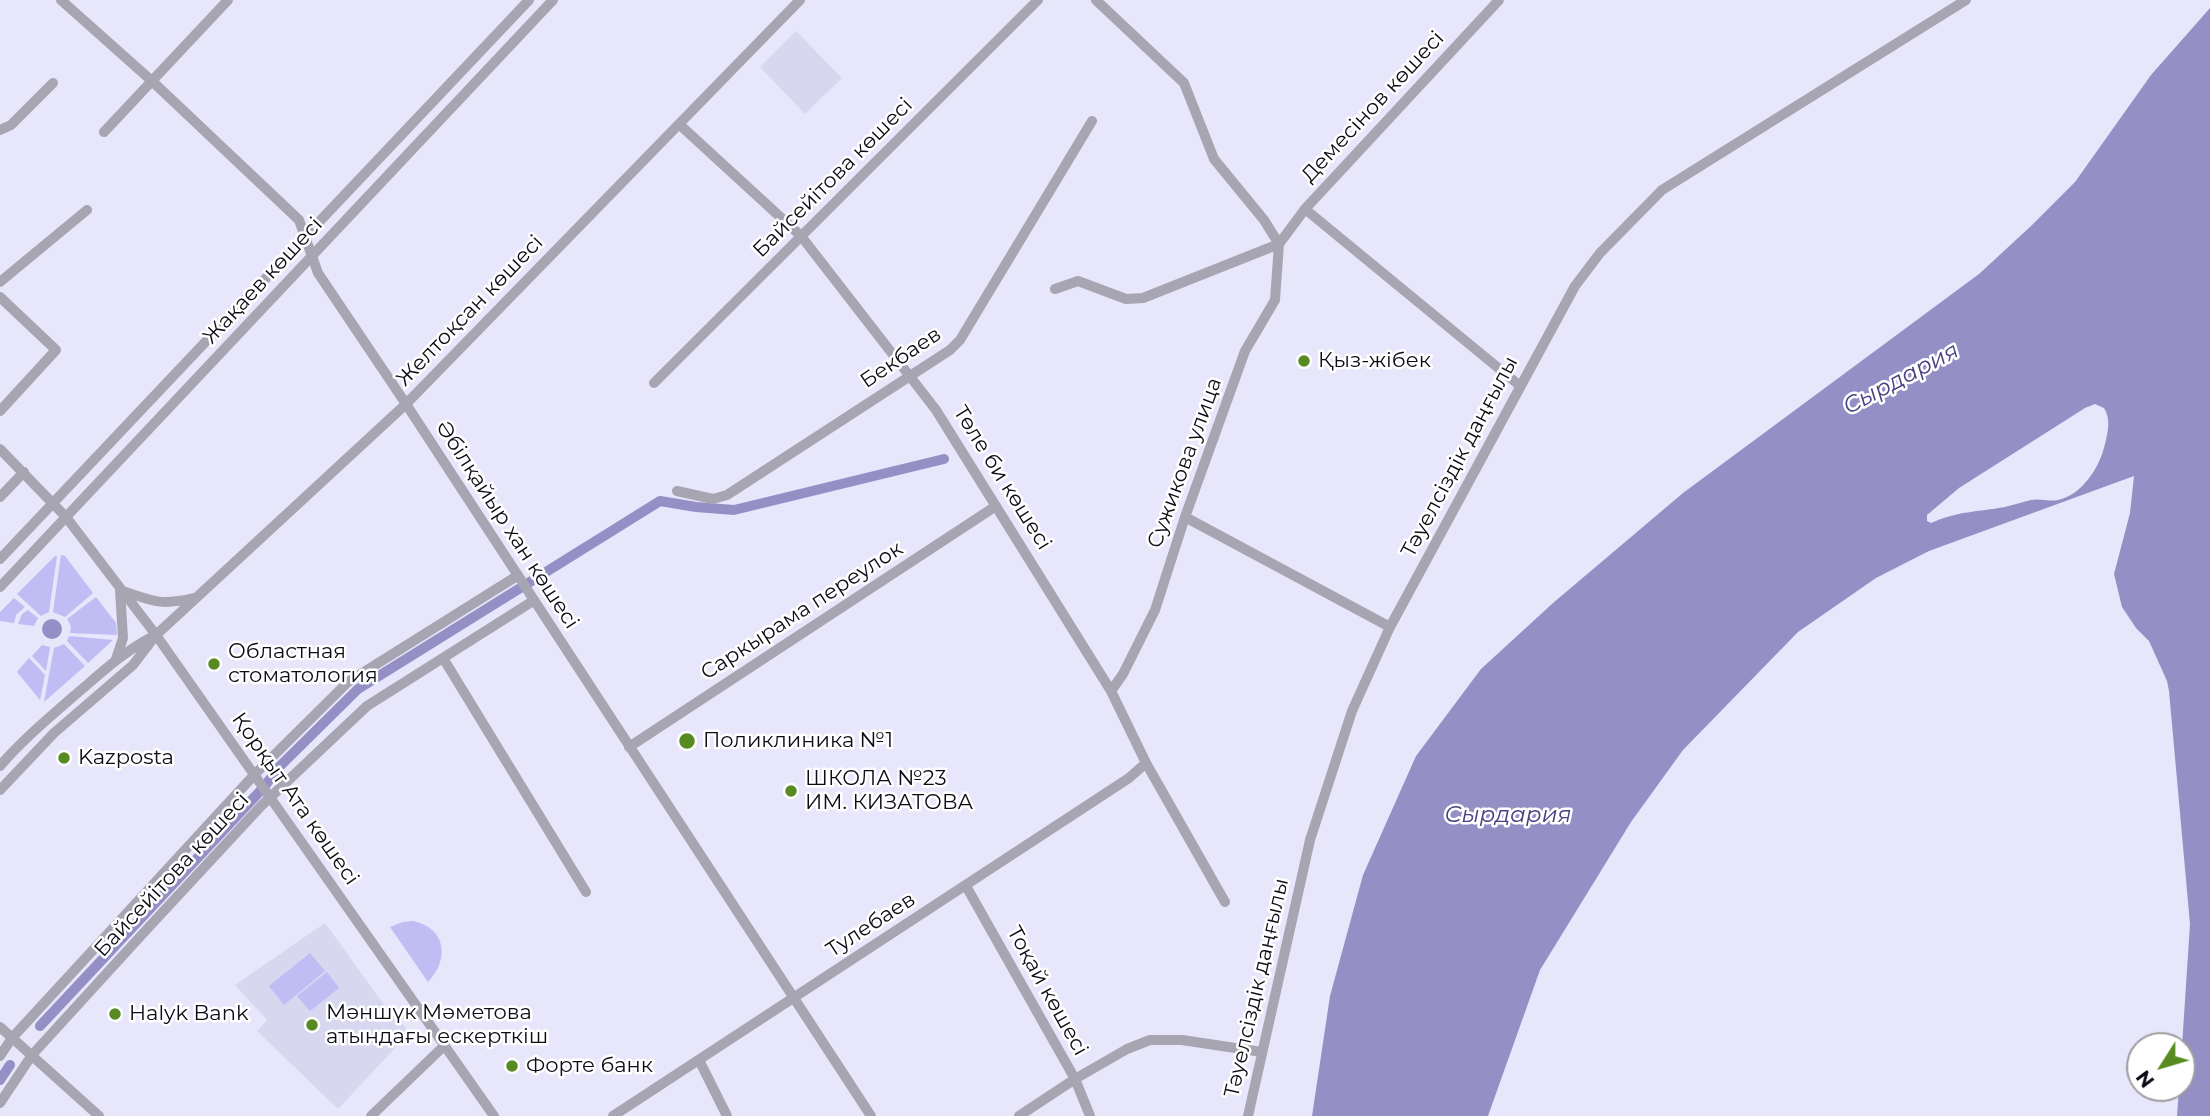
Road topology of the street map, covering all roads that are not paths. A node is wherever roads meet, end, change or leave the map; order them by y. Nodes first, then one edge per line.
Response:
1 (228, 0) edge
2 (529, 0) edge
3 (552, 0) edge
4 (800, 0) edge
5 (1038, 0) edge
6 (1096, 0) edge
7 (1499, 0) edge
8 (1966, 0) edge
9 (63, 1) edge
10 (153, 82) junction
11 (52, 83) dead end
12 (1092, 121) dead end
13 (680, 125) junction
14 (0, 130) edge
15 (104, 132) dead end
16 (87, 209) dead end
17 (1305, 209) junction
18 (305, 236) junction
19 (801, 236) junction
20 (1279, 244) junction
21 (312, 257) junction
22 (0, 282) edge
23 (1055, 289) dead end
24 (0, 297) edge
25 (909, 376) junction
26 (654, 383) dead end
27 (1519, 385) junction
28 (406, 404) junction
29 (0, 411) edge
30 (0, 449) edge
31 (24, 472) junction
32 (677, 491) dead end
33 (0, 497) edge
34 (54, 503) junction
35 (996, 506) junction
36 (66, 517) junction
37 (1185, 517) junction
38 (0, 559) edge
39 (516, 576) junction
40 (0, 587) edge
41 (120, 590) junction
42 (197, 598) junction
43 (533, 601) junction
44 (1390, 627) junction
45 (156, 635) junction
46 (443, 658) junction
47 (116, 659) junction
48 (1111, 691) junction
49 (628, 747) junction
50 (1146, 763) junction
51 (0, 766) edge
52 (255, 774) junction
53 (0, 790) edge
54 (270, 797) junction
55 (966, 886) junction
56 (586, 892) dead end
57 (1225, 902) dead end
58 (794, 998) junction
59 (0, 1027) edge
60 (12, 1038) junction
61 (444, 1045) junction
62 (1262, 1052) junction
63 (32, 1055) junction
64 (0, 1056) edge
65 (699, 1060) junction
66 (1075, 1079) junction
67 (0, 1103) edge
68 (99, 1116) edge
69 (371, 1116) edge
70 (494, 1116) edge
71 (613, 1116) edge
72 (727, 1116) edge
73 (871, 1116) edge
74 (1019, 1116) edge
75 (1090, 1116) edge
76 (1248, 1116) edge

1 - 10 street
2 - 18 street, Жақаев көшесі
3 - 21 street, Жақаев көшесі
4 - 13 street, Желтоқсан көшесі
5 - 19 street, Байсейітова көшесі
6 - 20 street
7 - 17 street, Демесінов көшесі
8 - 27 street, Тәуелсіздік даңғылы
9 - 10 street, Әбілқайыр хан көшесі
10 - 15 street
10 - 18 street, Әбілқайыр хан көшесі
11 - 14 street
12 - 25 street, Бекбаев
13 - 19 street, Төле би көшесі
13 - 28 street, Желтоқсан көшесі
16 - 22 street
17 - 20 street, Демесінов көшесі
17 - 27 street
18 - 21 street, Әбілқайыр хан көшесі
18 - 34 street, Жақаев көшесі
19 - 25 street, Төле би көшесі
19 - 26 street, Байсейітова көшесі
20 - 23 street
20 - 37 street, Сужикова улица
21 - 28 street, Әбілқайыр хан көшесі
21 - 36 street, Жақаев көшесі
24 - 29 street
25 - 32 street, Бекбаев
25 - 35 street, Төле би көшесі
27 - 44 street, Тәуелсіздік даңғылы
28 - 39 street, Әбілқайыр хан көшесі
28 - 42 street, Желтоқсан көшесі
30 - 31 street, Қорқыт Ата көшесі
31 - 33 street
31 - 34 street, Қорқыт Ата көшесі
34 - 36 street, Қорқыт Ата көшесі
34 - 38 street, Жақаев көшесі
35 - 48 street, Төле би көшесі
35 - 49 street, Саркырама переулок
36 - 40 street, Жақаев көшесі
36 - 41 street, Қорқыт Ата көшесі
37 - 44 street
37 - 48 street, Сужикова улица
39 - 43 street, Әбілқайыр хан көшесі
39 - 52 street, Байсейітова көшесі
41 - 42 street
41 - 45 street, Қорқыт Ата көшесі
41 - 47 street
42 - 45 street, Желтоқсан көшесі
43 - 46 street, Байсейітова көшесі
43 - 49 street, Әбілқайыр хан көшесі
44 - 62 street, Тәуелсіздік даңғылы
45 - 47 street, Желтоқсан көшесі
45 - 52 street, Қорқыт Ата көшесі
45 - 53 street, Желтоқсан көшесі
46 - 54 street, Байсейітова көшесі
46 - 56 street
47 - 51 street, Желтоқсан көшесі
48 - 50 street, Төле би көшесі
49 - 58 street, Әбілқайыр хан көшесі
50 - 55 street, Тулебаев
50 - 57 street, Төле би көшесі
52 - 54 street, Қорқыт Ата көшесі
52 - 60 street, Байсейітова көшесі
54 - 61 street, Қорқыт Ата көшесі
54 - 63 street, Байсейітова көшесі
55 - 58 street, Тулебаев
55 - 66 street, Тоқай көшесі
58 - 65 street, Тулебаев
58 - 73 street, Әбілқайыр хан көшесі
59 - 60 street
60 - 63 street
60 - 64 street, Байсейітова көшесі
61 - 69 street
61 - 70 street, Қорқыт Ата көшесі
62 - 66 street
62 - 76 street, Тәуелсіздік даңғылы
63 - 67 street, Байсейітова көшесі
63 - 68 street
65 - 71 street, Тулебаев
65 - 72 street
66 - 74 street
66 - 75 street, Тоқай көшесі

